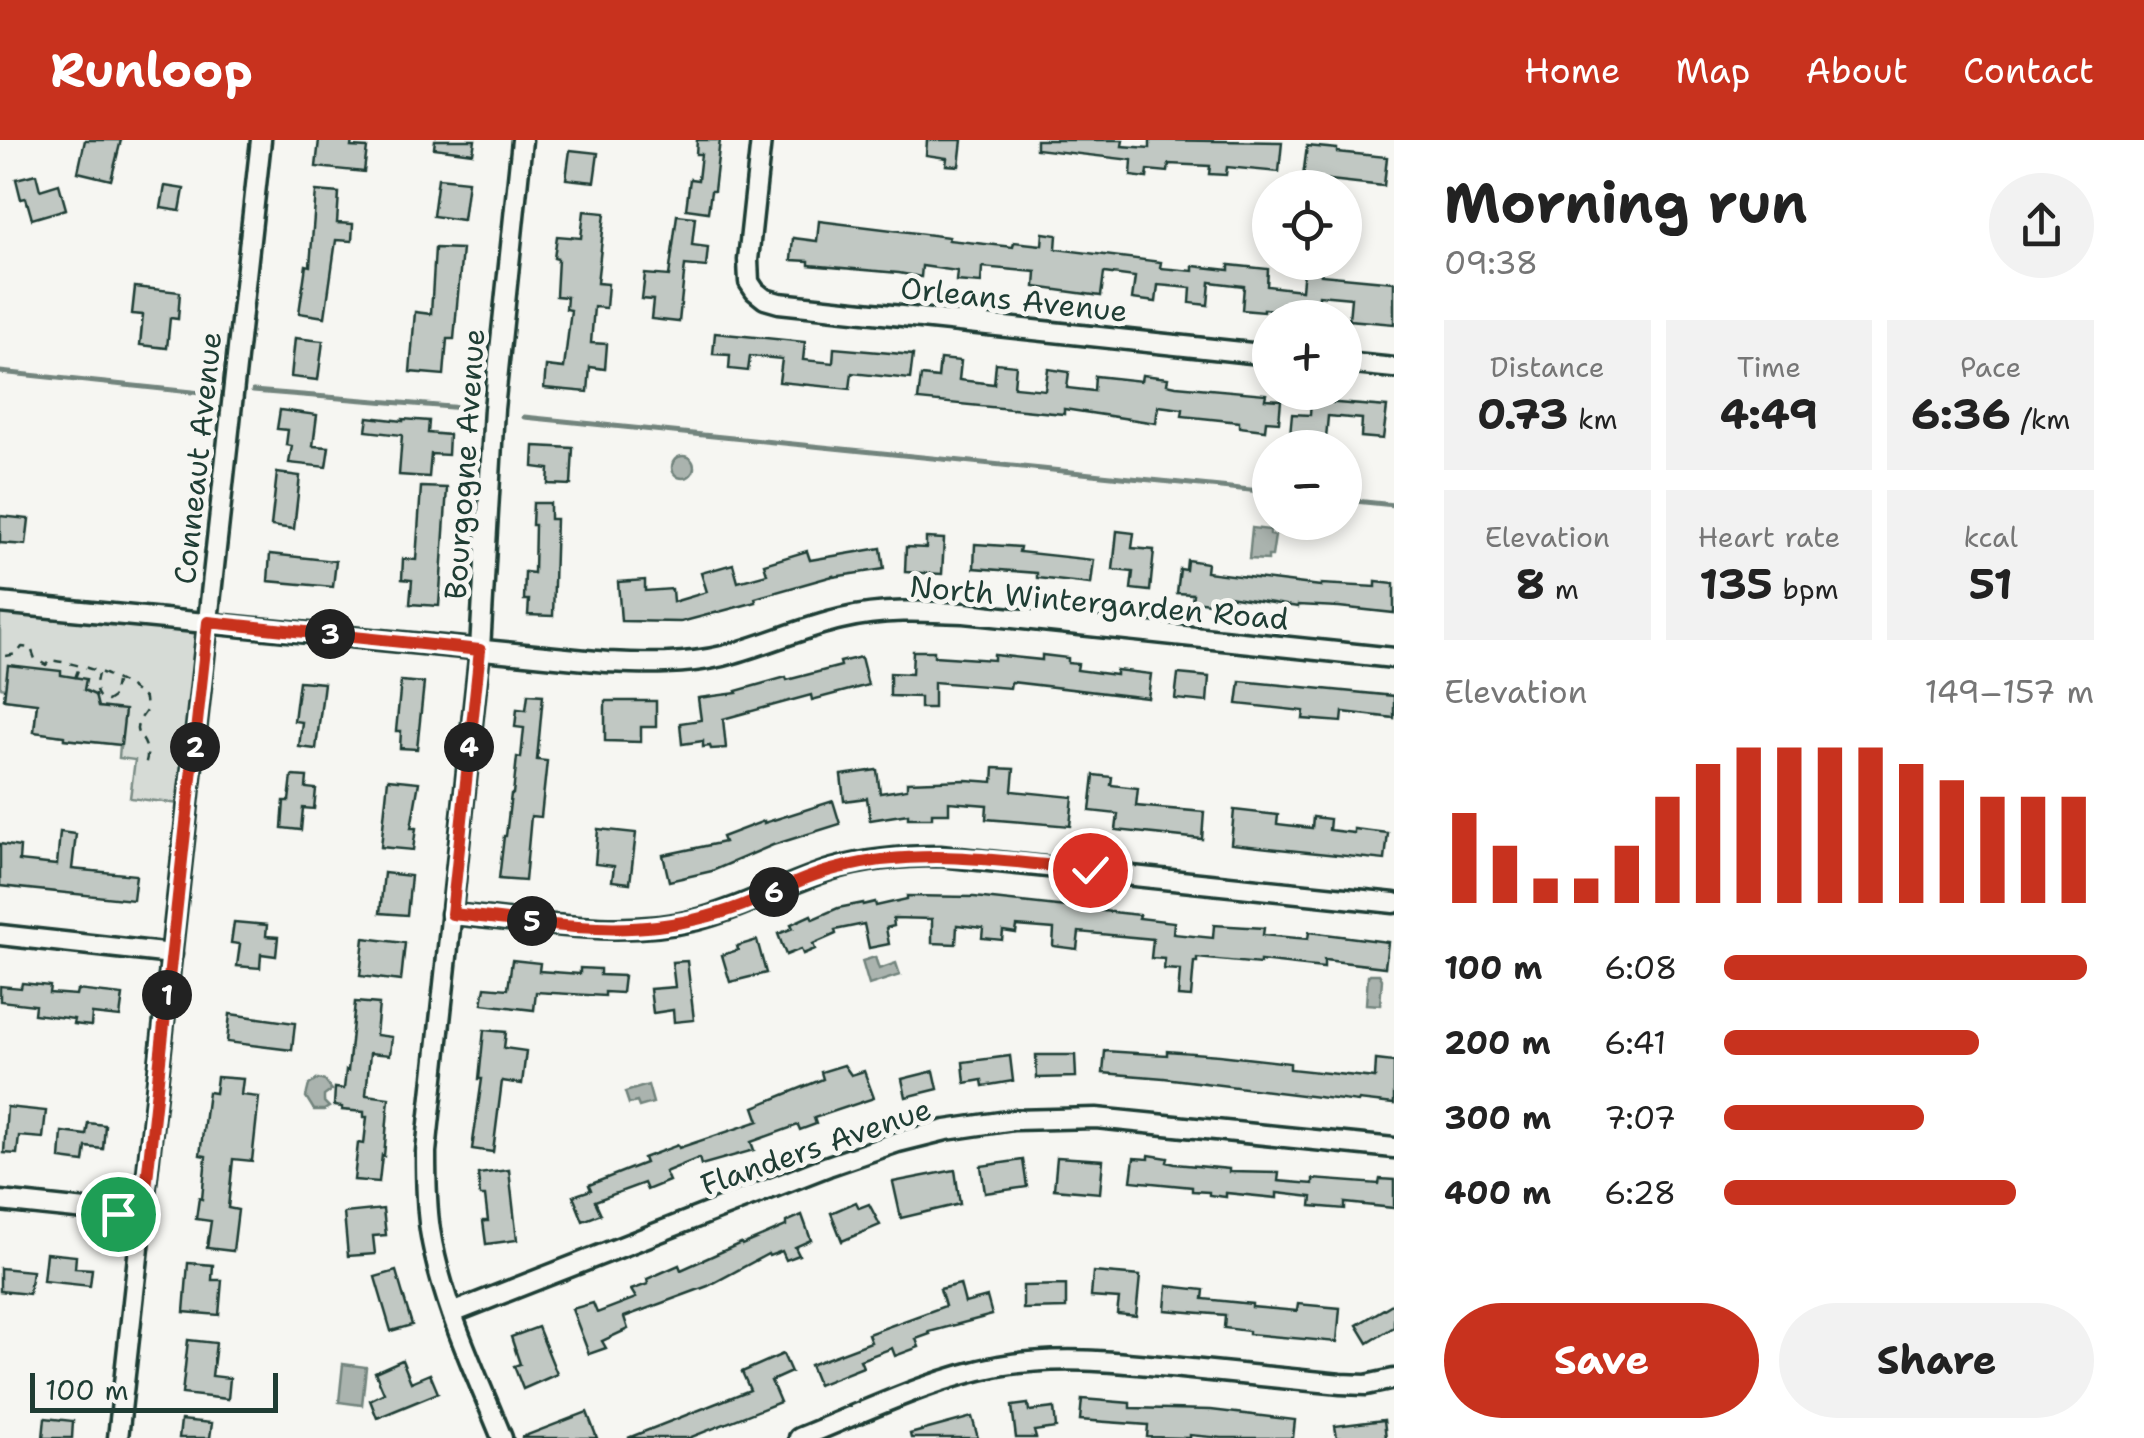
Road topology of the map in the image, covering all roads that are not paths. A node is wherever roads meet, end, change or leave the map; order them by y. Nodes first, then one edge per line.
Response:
1 (261, 140) edge
2 (522, 140) edge
3 (762, 140) edge
4 (1252, 353) edge
5 (1362, 365) edge
6 (1394, 368) edge
7 (0, 604) edge
8 (208, 622) junction
9 (480, 650) junction
10 (1394, 658) edge
11 (1394, 903) edge
12 (452, 914) junction
13 (0, 935) edge
14 (172, 954) junction
15 (1394, 1148) edge
16 (0, 1201) edge
17 (143, 1216) junction
18 (452, 1313) junction
19 (1394, 1379) edge
20 (118, 1438) edge
21 (502, 1438) edge
22 (798, 1438) edge

1 - 8 street, Conneaut Avenue
2 - 9 street, Bourgogne Avenue
3 - 4 street, Orleans Avenue
5 - 6 street
7 - 8 street, North Wintergarden Road
8 - 9 street, North Wintergarden Road
8 - 14 street, Conneaut Avenue
9 - 10 street, North Wintergarden Road
9 - 12 street, Bourgogne Avenue
11 - 12 street
12 - 18 street, Bourgogne Avenue
13 - 14 street
14 - 17 street, Conneaut Avenue
15 - 18 street, Flanders Avenue
16 - 17 street
17 - 20 street, Conneaut Avenue
18 - 21 street, Bourgogne Avenue
19 - 22 street

